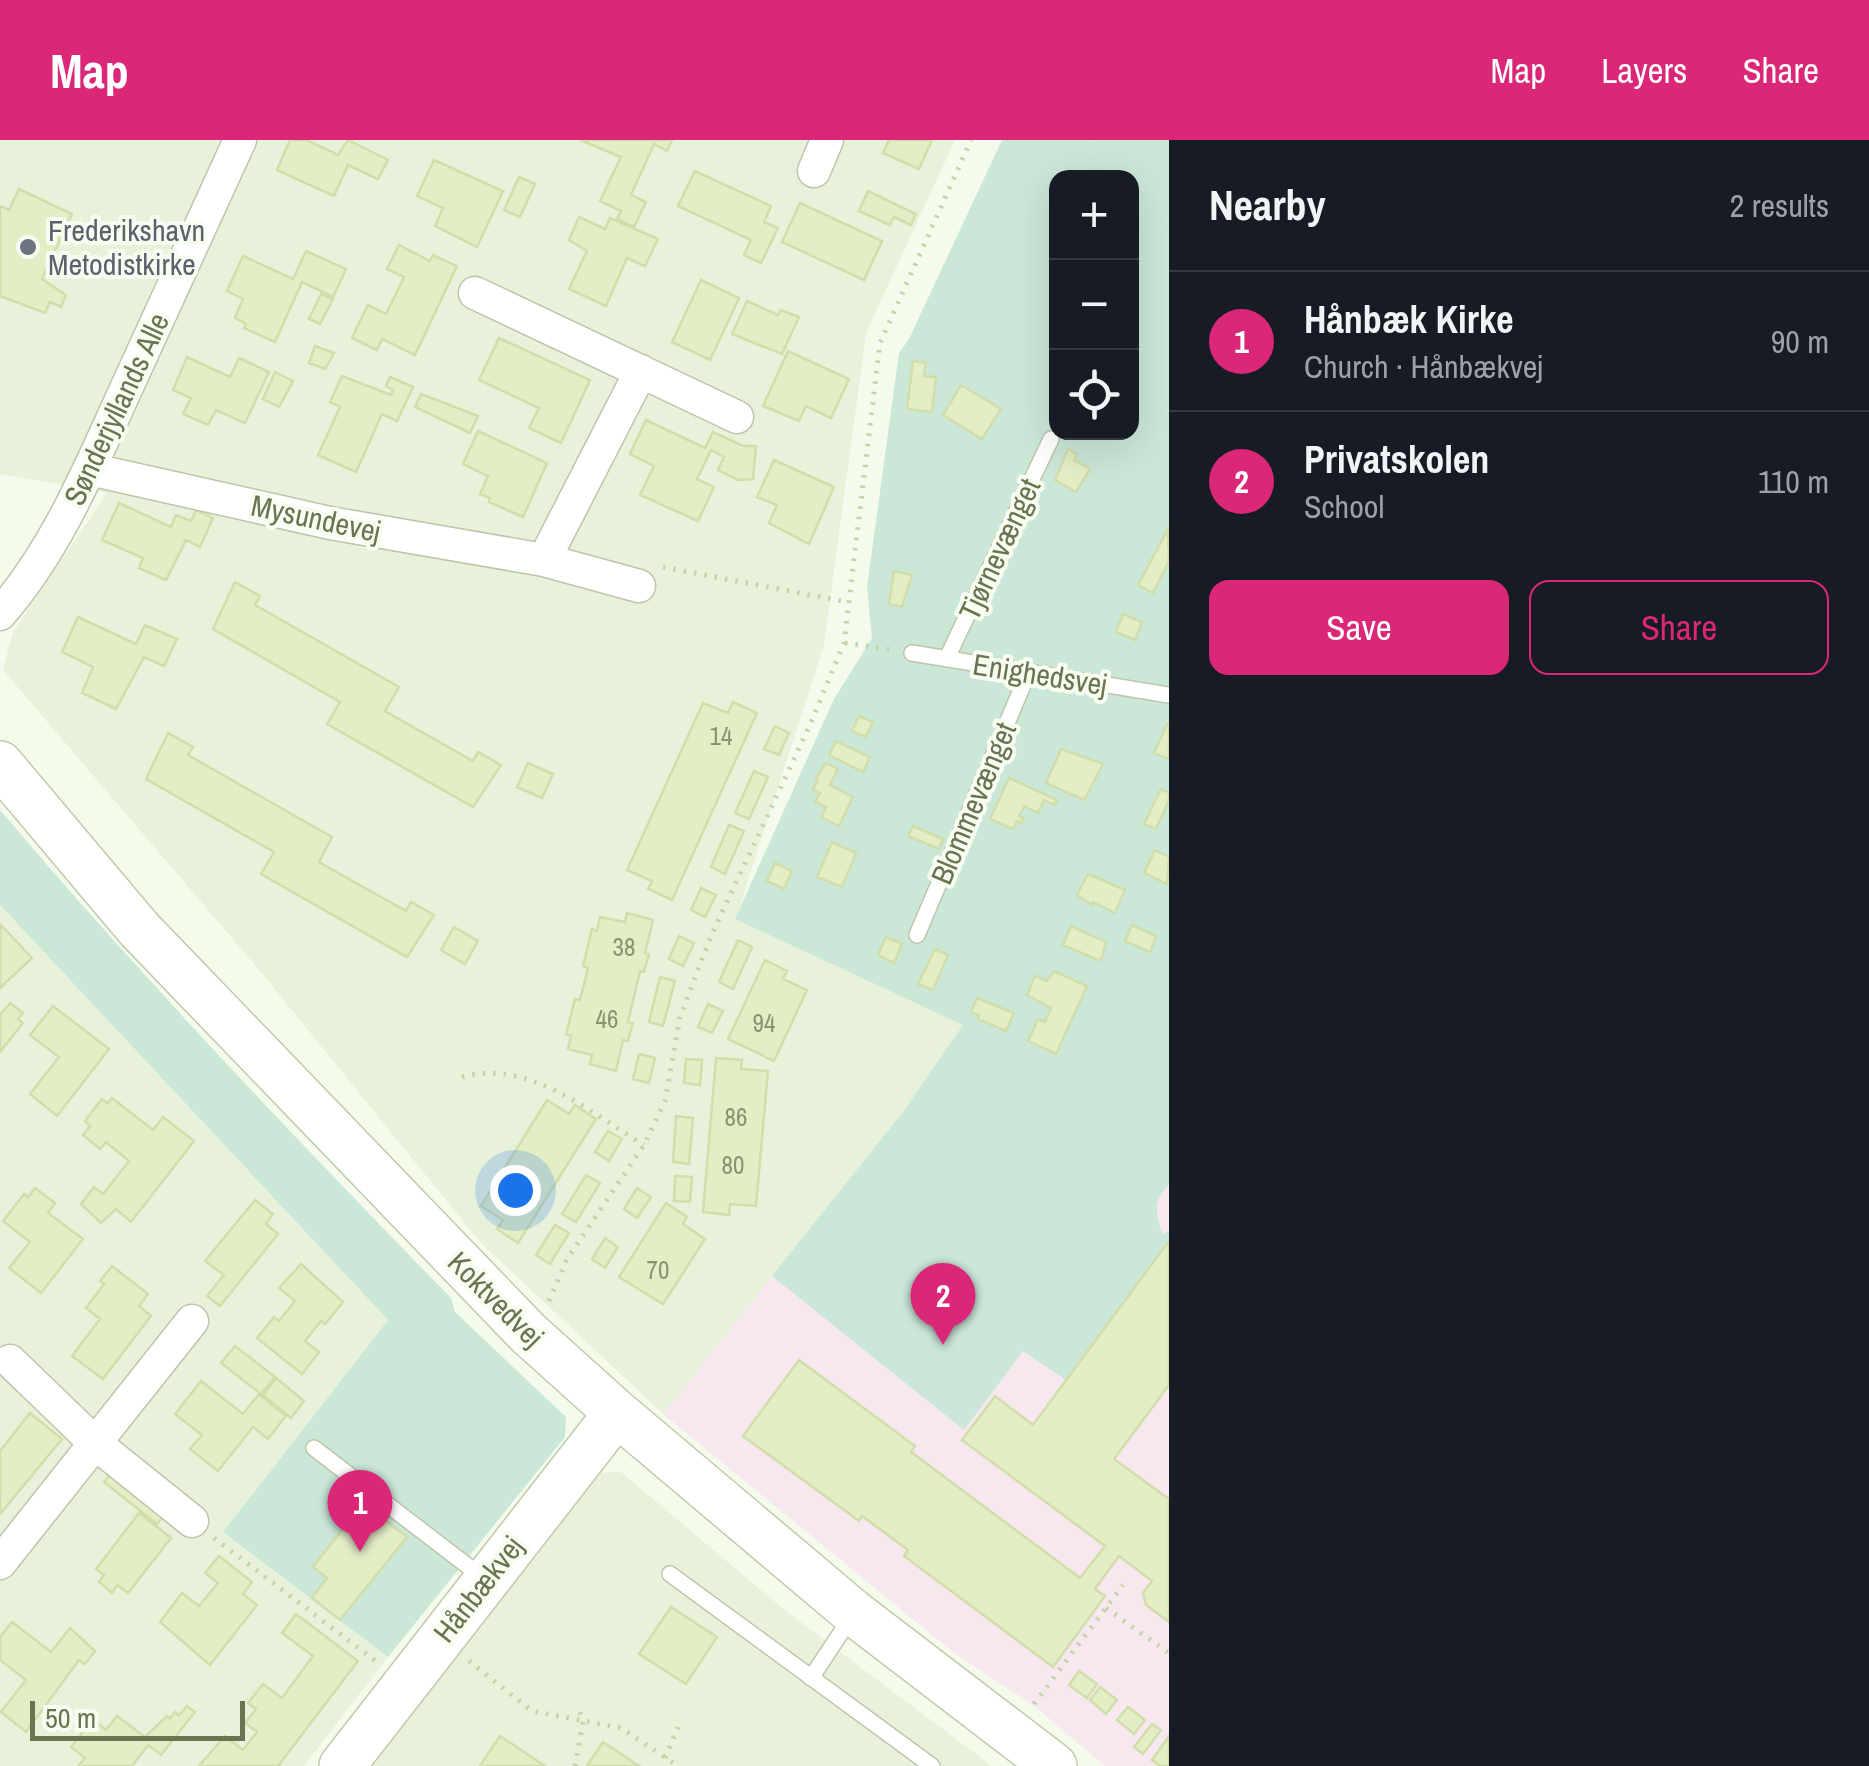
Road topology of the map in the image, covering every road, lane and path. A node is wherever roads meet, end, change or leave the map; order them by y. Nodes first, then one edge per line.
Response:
1 (240, 140) edge
2 (827, 140) edge
3 (972, 140) edge
4 (814, 171) dead end
5 (474, 293) dead end
6 (642, 371) junction
7 (737, 417) dead end
8 (1050, 440) edge
9 (90, 468) junction
10 (544, 560) junction
11 (639, 586) joint
12 (847, 602) junction
13 (0, 614) edge
14 (844, 643) junction
15 (912, 653) joint
16 (947, 658) junction
17 (1029, 671) junction
18 (1169, 695) edge
19 (0, 764) edge
20 (918, 935) dead end
21 (462, 1077) dead end
22 (644, 1145) junction
23 (192, 1320) dead end
24 (528, 1332) junction
25 (10, 1361) dead end
26 (617, 1413) junction
27 (96, 1444) junction
28 (314, 1448) dead end
29 (192, 1522) joint
30 (0, 1562) edge
31 (670, 1574) dead end
32 (485, 1580) junction
33 (1123, 1585) dead end
34 (1106, 1608) junction
35 (854, 1612) junction
36 (440, 1638) junction
37 (1169, 1653) edge
38 (811, 1678) junction
39 (406, 1684) junction
40 (579, 1710) dead end
41 (583, 1721) junction
42 (678, 1727) dead end
43 (1011, 1734) junction
44 (665, 1758) junction
45 (342, 1766) edge
46 (575, 1766) edge
47 (678, 1766) edge
48 (932, 1766) edge
49 (1054, 1766) edge

1 - 9 street, Sønderjyllands Alle
2 - 4 street
3 - 12 path
5 - 6 street
6 - 7 street
6 - 10 street
8 - 16 lane, Tjørnevænget
9 - 10 street, Mysundevej
9 - 13 street, Sønderjyllands Alle
10 - 11 street, Mysundevej
11 - 12 path
12 - 14 path
14 - 15 path
14 - 22 path
15 - 16 lane, Enighedsvej
16 - 17 lane, Enighedsvej
17 - 18 lane, Enighedsvej
17 - 20 lane, Blommevænget
19 - 24 street, Koktvedvej
21 - 22 path
22 - 24 path
23 - 27 street
24 - 26 street, Koktvedvej
25 - 27 street
26 - 32 street, Hånbækvej
26 - 35 street, Koktvedvej
27 - 29 street
27 - 30 street
28 - 32 lane
29 - 39 path
31 - 38 lane
32 - 36 street, Hånbækvej
33 - 34 path
34 - 37 path
34 - 43 path
35 - 38 lane
35 - 43 street, Koktvedvej
36 - 39 street, Hånbækvej
36 - 41 path
38 - 48 lane
39 - 45 street, Hånbækvej
40 - 41 path
41 - 44 path
41 - 46 path
42 - 44 path
43 - 49 street, Koktvedvej
44 - 47 path

